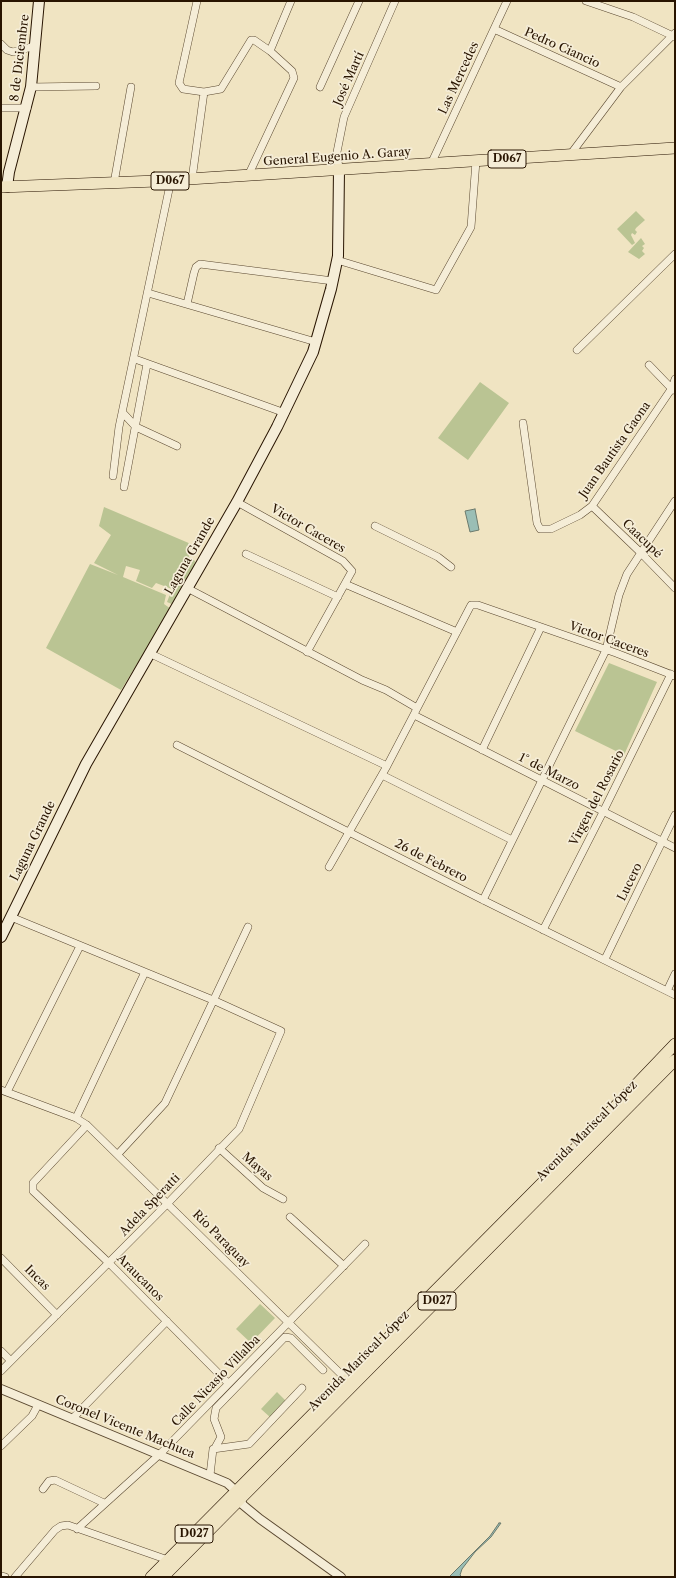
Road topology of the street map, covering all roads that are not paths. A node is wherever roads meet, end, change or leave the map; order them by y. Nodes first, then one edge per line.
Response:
1 (39, 1) edge
2 (197, 1) edge
3 (291, 1) edge
4 (359, 1) edge
5 (395, 1) edge
6 (507, 1) edge
7 (586, 1) edge
8 (494, 29) junction
9 (674, 35) edge
10 (1, 44) edge
11 (35, 46) junction
12 (270, 51) junction
13 (96, 86) dead end
14 (31, 87) junction
15 (131, 87) dead end
16 (320, 87) dead end
17 (621, 87) junction
18 (204, 92) junction
19 (1, 108) edge
20 (27, 108) junction
21 (675, 148) edge
22 (570, 155) junction
23 (476, 161) junction
24 (431, 164) junction
25 (339, 169) junction
26 (248, 176) junction
27 (192, 179) junction
28 (171, 180) junction
29 (114, 183) junction
30 (4, 187) edge
31 (675, 254) edge
32 (337, 260) junction
33 (333, 281) junction
34 (148, 293) junction
35 (187, 304) junction
36 (316, 342) junction
37 (577, 350) dead end
38 (134, 359) junction
39 (147, 364) junction
40 (649, 365) dead end
41 (675, 378) edge
42 (673, 390) edge
43 (285, 412) junction
44 (123, 413) junction
45 (523, 423) dead end
46 (136, 427) junction
47 (177, 446) dead end
48 (113, 476) dead end
49 (124, 487) dead end
50 (675, 501) edge
51 (237, 502) junction
52 (592, 506) junction
53 (375, 526) dead end
54 (640, 552) junction
55 (246, 554) dead end
56 (450, 567) dead end
57 (345, 584) junction
58 (187, 588) junction
59 (675, 588) edge
60 (338, 596) junction
61 (541, 627) junction
62 (457, 632) junction
63 (606, 650) junction
64 (307, 652) junction
65 (149, 653) junction
66 (673, 675) edge
67 (417, 708) junction
68 (414, 715) junction
69 (177, 745) dead end
70 (482, 750) junction
71 (387, 766) junction
72 (382, 775) junction
73 (542, 780) junction
74 (603, 812) junction
75 (675, 815) edge
76 (350, 832) junction
77 (512, 840) junction
78 (662, 842) junction
79 (675, 848) edge
80 (328, 867) dead end
81 (483, 900) junction
82 (11, 917) junction
83 (248, 927) dead end
84 (543, 930) junction
85 (1, 937) edge
86 (80, 946) junction
87 (605, 959) junction
88 (145, 972) junction
89 (675, 974) edge
90 (667, 991) junction
91 (675, 995) edge
92 (213, 1000) junction
93 (675, 1044) edge
94 (675, 1060) edge
95 (4, 1091) edge
96 (76, 1118) junction
97 (87, 1125) junction
98 (219, 1148) junction
99 (118, 1154) junction
100 (535, 1189) junction
101 (283, 1199) dead end
102 (168, 1203) junction
103 (511, 1209) dead end
104 (290, 1217) dead end
105 (365, 1244) dead end
106 (1, 1258) edge
107 (109, 1263) junction
108 (344, 1266) junction
109 (57, 1314) junction
110 (167, 1321) junction
111 (289, 1323) junction
112 (1, 1351) edge
113 (11, 1361) junction
114 (323, 1370) dead end
115 (1, 1371) edge
116 (347, 1380) junction
117 (228, 1383) junction
118 (302, 1388) dead end
119 (1, 1389) edge
120 (38, 1405) junction
121 (72, 1420) junction
122 (1, 1446) edge
123 (215, 1448) junction
124 (160, 1454) junction
125 (210, 1475) junction
126 (43, 1489) dead end
127 (238, 1496) junction
128 (104, 1503) junction
129 (77, 1529) junction
130 (168, 1560) junction
131 (1, 1576) edge
132 (5, 1577) edge
133 (15, 1577) edge
134 (150, 1577) edge
135 (163, 1577) edge
136 (341, 1577) edge

1 - 11 main road, 8 de Diciembre
2 - 18 street
3 - 12 street
4 - 16 street
5 - 25 street, José Martí
6 - 8 street, Las Mercedes
7 - 9 street
8 - 17 street, Pedro Ciancio
8 - 24 street, Las Mercedes
9 - 17 street
10 - 11 street
11 - 14 main road, 8 de Diciembre
12 - 18 street
12 - 26 street
13 - 14 street
14 - 20 main road, 8 de Diciembre
15 - 29 street
17 - 22 street
18 - 27 street
19 - 20 street
20 - 30 main road, 8 de Diciembre
21 - 22 main road, General Eugenio A. Garay / D067
22 - 23 main road, General Eugenio A. Garay / D067
23 - 24 main road, General Eugenio A. Garay / D067
23 - 32 street
24 - 25 main road, General Eugenio A. Garay / D067
25 - 26 main road, General Eugenio A. Garay / D067
25 - 32 main road, Laguna Grande
26 - 27 main road, General Eugenio A. Garay / D067
27 - 28 main road, General Eugenio A. Garay / D067
28 - 29 main road, General Eugenio A. Garay / D067
28 - 34 street
29 - 30 main road, General Eugenio A. Garay / D067
31 - 37 street
32 - 33 main road, Laguna Grande
33 - 35 street
33 - 36 main road, Laguna Grande
34 - 35 street
34 - 38 street
35 - 36 street
36 - 43 main road, Laguna Grande
38 - 39 street
38 - 44 street
39 - 43 street
39 - 46 street
40 - 42 street
41 - 42 street, Juan Bautista Gaona
42 - 52 street, Juan Bautista Gaona
43 - 51 main road, Laguna Grande
44 - 46 street
44 - 48 street
45 - 52 street, Juan Bautista Gaona
46 - 47 street
46 - 49 street
50 - 54 street
51 - 57 street, Victor Caceres
51 - 58 main road, Laguna Grande
52 - 54 street, Caacupé
53 - 56 street
54 - 59 street, Caacupé
54 - 63 street
55 - 60 street
57 - 60 street
57 - 62 street
58 - 64 street
58 - 65 main road, Laguna Grande
60 - 64 street
61 - 62 street, Victor Caceres
61 - 63 street, Victor Caceres
61 - 70 street
62 - 67 street
63 - 66 street, Victor Caceres
63 - 73 street
64 - 67 street
65 - 71 street
65 - 82 main road, Laguna Grande
66 - 74 street, Virgen del Rosario
67 - 68 street
68 - 70 street, 1° de Marzo
68 - 71 street
69 - 76 street, 26 de Febrero
70 - 73 street, 1° de Marzo
71 - 72 street
72 - 76 street
72 - 77 street
73 - 74 street, 1° de Marzo
73 - 77 street
74 - 78 street, 1° de Marzo
74 - 84 street, Virgen del Rosario
75 - 78 street, Lucero
76 - 80 street
76 - 81 street, 26 de Febrero
77 - 81 street
78 - 79 street, 1° de Marzo
78 - 87 street, Lucero
81 - 84 street, 26 de Febrero
82 - 85 main road, Laguna Grande
82 - 86 street
83 - 92 street
84 - 87 street, 26 de Febrero
86 - 88 street
86 - 95 street
87 - 90 street, 26 de Febrero
88 - 92 street
88 - 96 street
89 - 90 street
90 - 91 street, 26 de Febrero
92 - 98 street, Adela Speratti
92 - 99 street
93 - 100 main road, D027
94 - 127 main road, Avenida Mariscal López / D027
95 - 96 street, Río Paraguay
96 - 97 street, Río Paraguay
97 - 99 street, Río Paraguay
97 - 107 street, Araucanos
98 - 101 street, Mayas
98 - 102 street, Adela Speratti
99 - 102 street, Río Paraguay
100 - 103 main road
100 - 116 main road, D027
102 - 107 street, Adela Speratti
102 - 111 street, Río Paraguay
104 - 108 street
105 - 108 street, Calle Nicasio Villalba
106 - 109 street, Incas
107 - 109 street, Adela Speratti
107 - 110 street, Araucanos
108 - 111 street, Calle Nicasio Villalba
109 - 113 street, Adela Speratti
110 - 117 street, Araucanos
110 - 121 street
111 - 116 street, Río Paraguay
111 - 117 street, Calle Nicasio Villalba
112 - 113 street
113 - 115 street, Adela Speratti
114 - 123 street
116 - 127 main road, Avenida Mariscal López / D027
117 - 124 street, Calle Nicasio Villalba
118 - 123 street
119 - 120 street, Coronel Vicente Machuca
120 - 121 street, Coronel Vicente Machuca
120 - 122 street
121 - 124 street, Coronel Vicente Machuca
123 - 125 street
124 - 125 street, Coronel Vicente Machuca
124 - 128 street, Calle Nicasio Villalba
125 - 127 street, Coronel Vicente Machuca
126 - 128 street
127 - 130 main road, Avenida Mariscal López / D027
127 - 135 main road, Avenida Mariscal López / D027
127 - 136 street, Coronel Vicente Machuca
128 - 129 street, Calle Nicasio Villalba
129 - 130 street
129 - 133 street
130 - 134 main road, Avenida Mariscal López / D027
131 - 132 street

